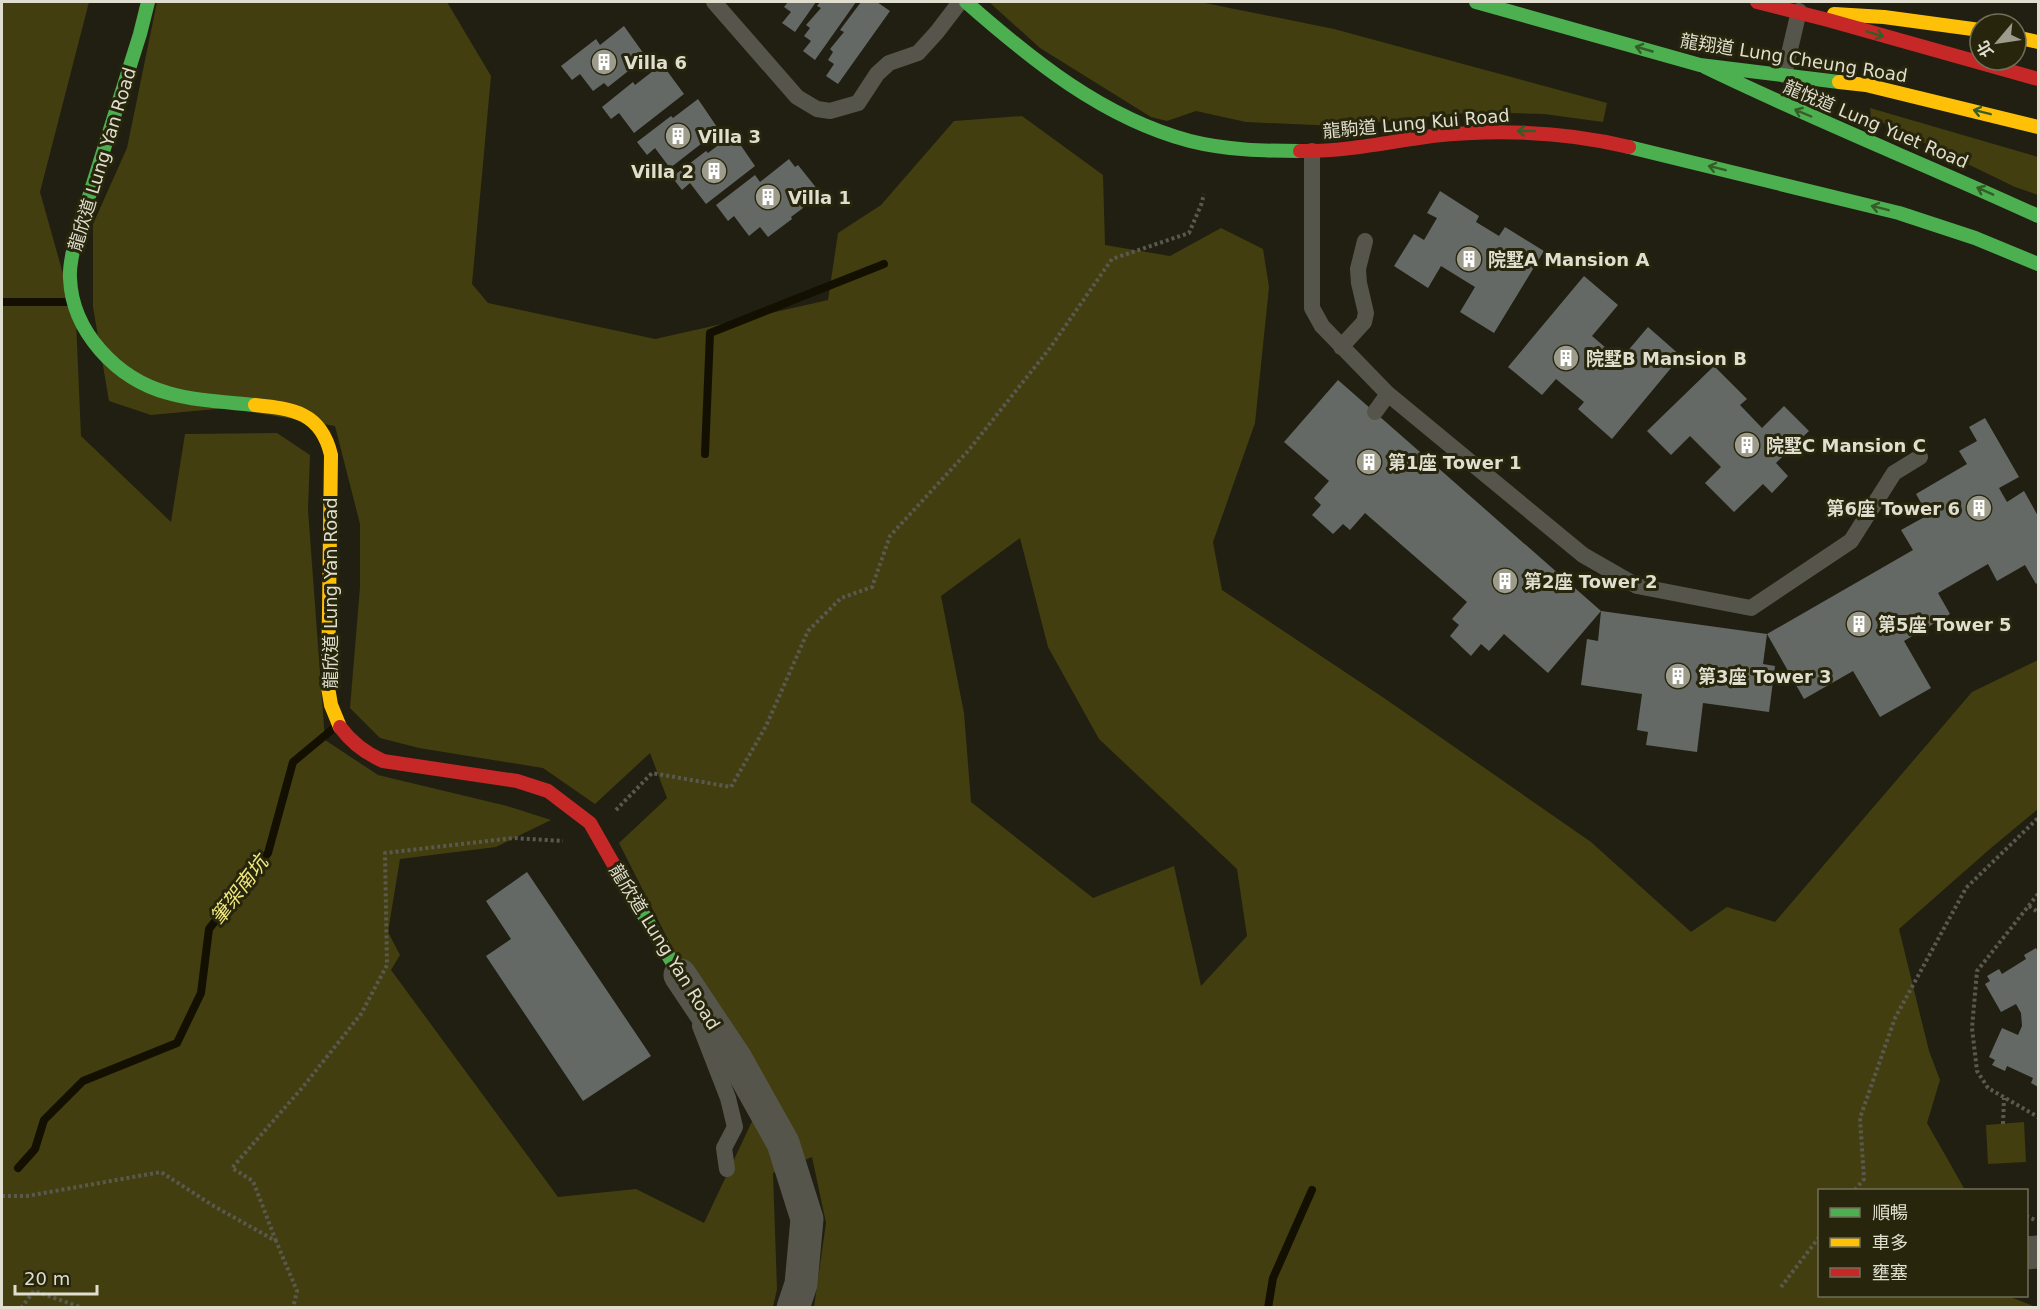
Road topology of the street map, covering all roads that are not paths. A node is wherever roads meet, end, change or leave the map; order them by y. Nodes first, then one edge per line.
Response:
1 (148, 2) edge
2 (714, 2) edge
3 (960, 2) edge
4 (966, 2) edge
5 (1476, 2) edge
6 (1757, 2) edge
7 (1799, 11) junction
8 (1968, 28) edge
9 (1700, 65) junction
10 (1784, 75) junction
11 (2038, 80) edge
12 (2038, 127) edge
13 (1311, 151) junction
14 (2038, 216) edge
15 (1365, 241) dead end
16 (2038, 264) edge
17 (1341, 347) junction
18 (1388, 394) junction
19 (1375, 412) dead end
20 (1920, 457) dead end
21 (680, 975) junction
22 (727, 1169) dead end
23 (793, 1308) edge

1 - 21 main road, 龍欣道 Lung Yan Road
2 - 3 lane
4 - 13 main road, 龍駒道 Lung Kui Road
9 -> 5 main road, 龍翔道 Lung Cheung Road
6 - 7 main road, 龍翔道 Lung Cheung Road
7 - 8 main road
7 - 10 lane
7 -> 11 main road, 龍翔道 Lung Cheung Road
9 - 10 main road, 龍翔道 Lung Cheung Road
14 -> 9 main road, 龍悅道 Lung Yuet Road
12 -> 10 main road, 龍翔道 Lung Cheung Road
16 -> 13 main road, 龍駒道 Lung Kui Road
13 - 17 lane
15 - 17 lane
17 - 18 lane
18 - 19 lane
18 - 20 lane
21 - 22 lane
21 - 23 street, 龍欣道 Lung Yan Road

